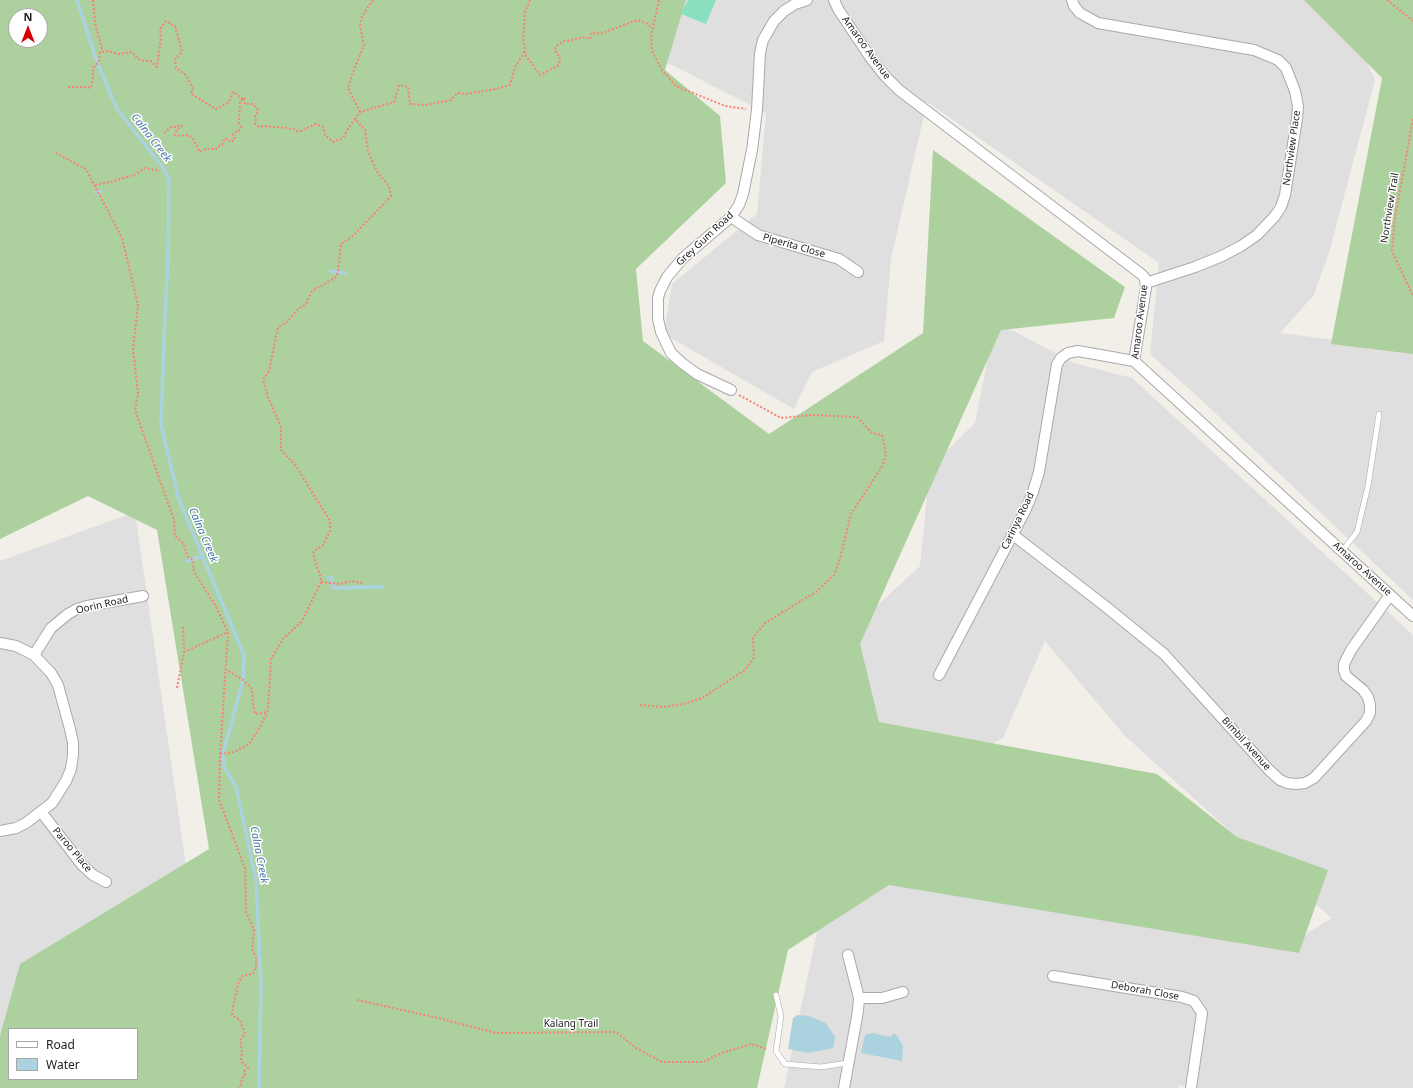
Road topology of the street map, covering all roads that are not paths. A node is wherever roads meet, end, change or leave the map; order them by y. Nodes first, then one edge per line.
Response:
1 (807, 0) edge
2 (834, 0) edge
3 (1072, 0) edge
4 (731, 217) junction
5 (858, 272) dead end
6 (1146, 283) junction
7 (1134, 362) junction
8 (731, 390) road end
9 (1379, 414) dead end
10 (1012, 534) junction
11 (1342, 551) junction
12 (1390, 595) junction
13 (143, 596) dead end
14 (1413, 616) edge
15 (0, 643) edge
16 (34, 654) junction
17 (939, 674) dead end
18 (42, 813) junction
19 (0, 831) edge
20 (106, 882) dead end
21 (848, 955) dead end
22 (1053, 976) dead end
23 (903, 992) dead end
24 (776, 995) dead end
25 (859, 998) junction
26 (849, 1063) junction
27 (844, 1088) edge
28 (1191, 1088) edge

1 - 4 street, Grey Gum Road
2 - 6 street, Amaroo Avenue
3 - 6 street, Northview Place
4 - 5 street, Piperita Close
4 - 8 street, Grey Gum Road
6 - 7 street, Amaroo Avenue
7 - 10 street, Carinya Road
7 - 11 street, Amaroo Avenue
9 - 11 lane
10 - 12 street, Bimbil Avenue
10 - 17 street, Carinya Road
11 - 12 street, Amaroo Avenue
12 - 14 street, Amaroo Avenue
13 - 16 street, Oorin Road
15 - 16 street
16 - 18 street
18 - 19 street
18 - 20 street, Paroo Place
21 - 25 street
22 - 28 street, Deborah Close
23 - 25 street
24 - 26 lane
25 - 26 street
26 - 27 street

